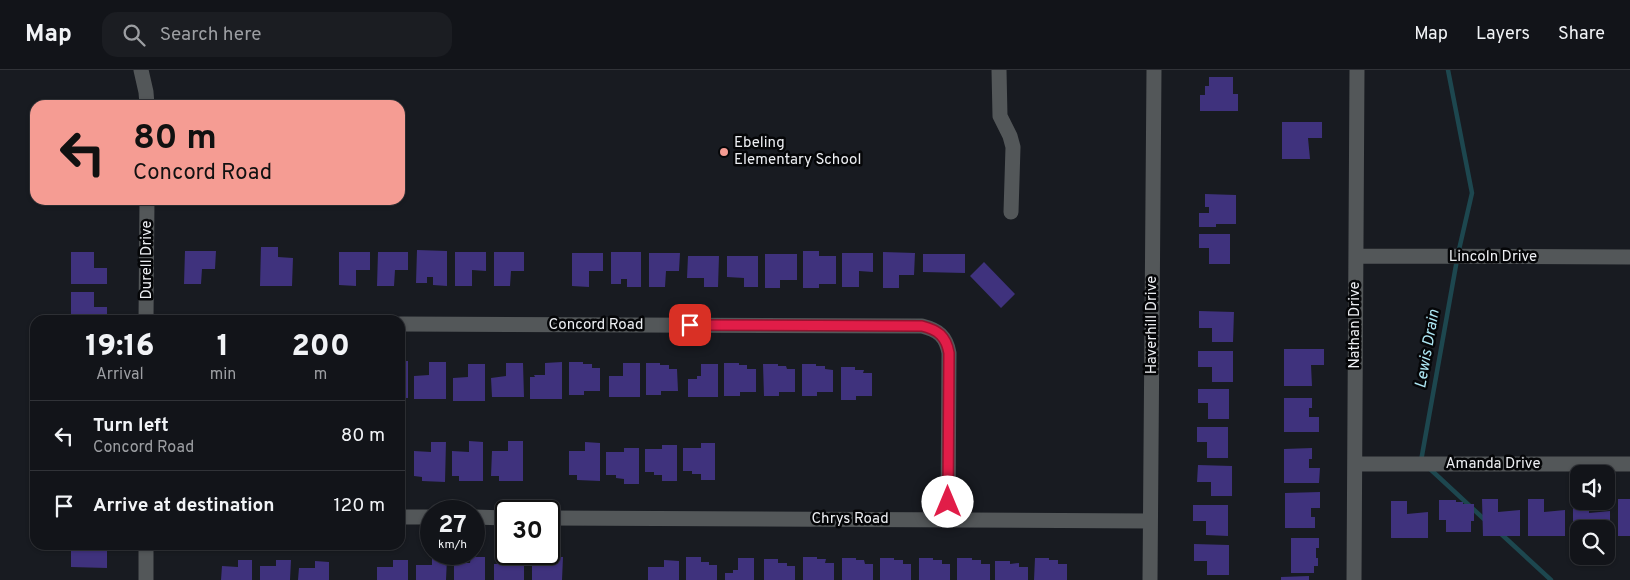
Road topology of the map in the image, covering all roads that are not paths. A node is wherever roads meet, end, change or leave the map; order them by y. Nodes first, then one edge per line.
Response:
1 (141, 70) edge
2 (999, 70) edge
3 (1154, 70) edge
4 (1357, 70) edge
5 (147, 100) edge
6 (147, 205) edge
7 (1011, 212) dead end
8 (1356, 256) junction
9 (1630, 257) edge
10 (146, 315) edge
11 (405, 324) edge
12 (1355, 464) junction
13 (1630, 464) edge
14 (405, 517) edge
15 (420, 517) edge
16 (560, 518) edge
17 (948, 519) junction
18 (1150, 521) junction
19 (146, 550) edge
20 (146, 580) edge
21 (1150, 580) edge
22 (1354, 580) edge

1 - 5 street
2 - 7 street
3 - 18 street, Haverhill Drive
4 - 8 street, Nathan Drive
6 - 10 street, Durell Drive
8 - 9 street, Lincoln Drive
8 - 12 street, Nathan Drive
11 - 17 street, Concord Road
12 - 13 street, Amanda Drive
12 - 22 street, Nathan Drive
14 - 15 street
16 - 17 street, Chrys Road
17 - 18 street, Chrys Road
18 - 21 street, Haverhill Drive
19 - 20 street

